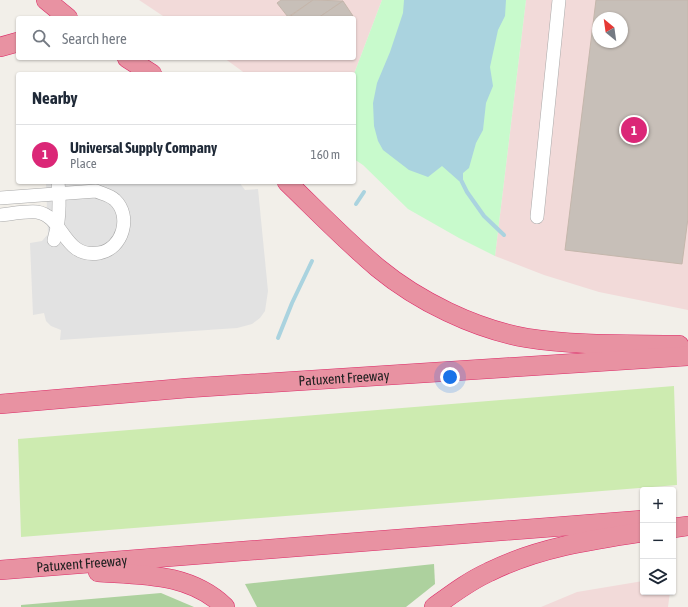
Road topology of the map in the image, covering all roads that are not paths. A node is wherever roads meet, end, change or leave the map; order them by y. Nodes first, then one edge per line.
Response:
1 (46, 0) edge
2 (559, 0) edge
3 (66, 16) edge
4 (16, 43) edge
5 (0, 47) edge
6 (130, 60) edge
7 (149, 72) edge
8 (289, 184) edge
9 (58, 188) edge
10 (0, 198) edge
11 (0, 215) edge
12 (538, 217) dead end
13 (58, 226) junction
14 (54, 240) dead end
15 (688, 346) edge
16 (688, 356) edge
17 (0, 404) edge
18 (688, 517) edge
19 (676, 518) edge
20 (640, 520) edge
21 (688, 526) edge
22 (676, 528) edge
23 (640, 532) edge
24 (20, 568) junction
25 (0, 570) edge
26 (225, 607) edge
27 (434, 607) edge

1 - 3 highway
2 - 12 lane
4 - 5 highway
6 - 7 highway
8 - 15 highway
9 - 10 lane
9 - 13 lane
9 - 13 lane
11 - 13 lane
13 - 14 lane
16 - 17 highway, Patuxent Freeway
18 - 19 highway
20 - 24 highway, Patuxent Freeway
21 - 22 highway
23 - 27 highway
24 - 25 highway, Patuxent Freeway
24 - 26 highway

